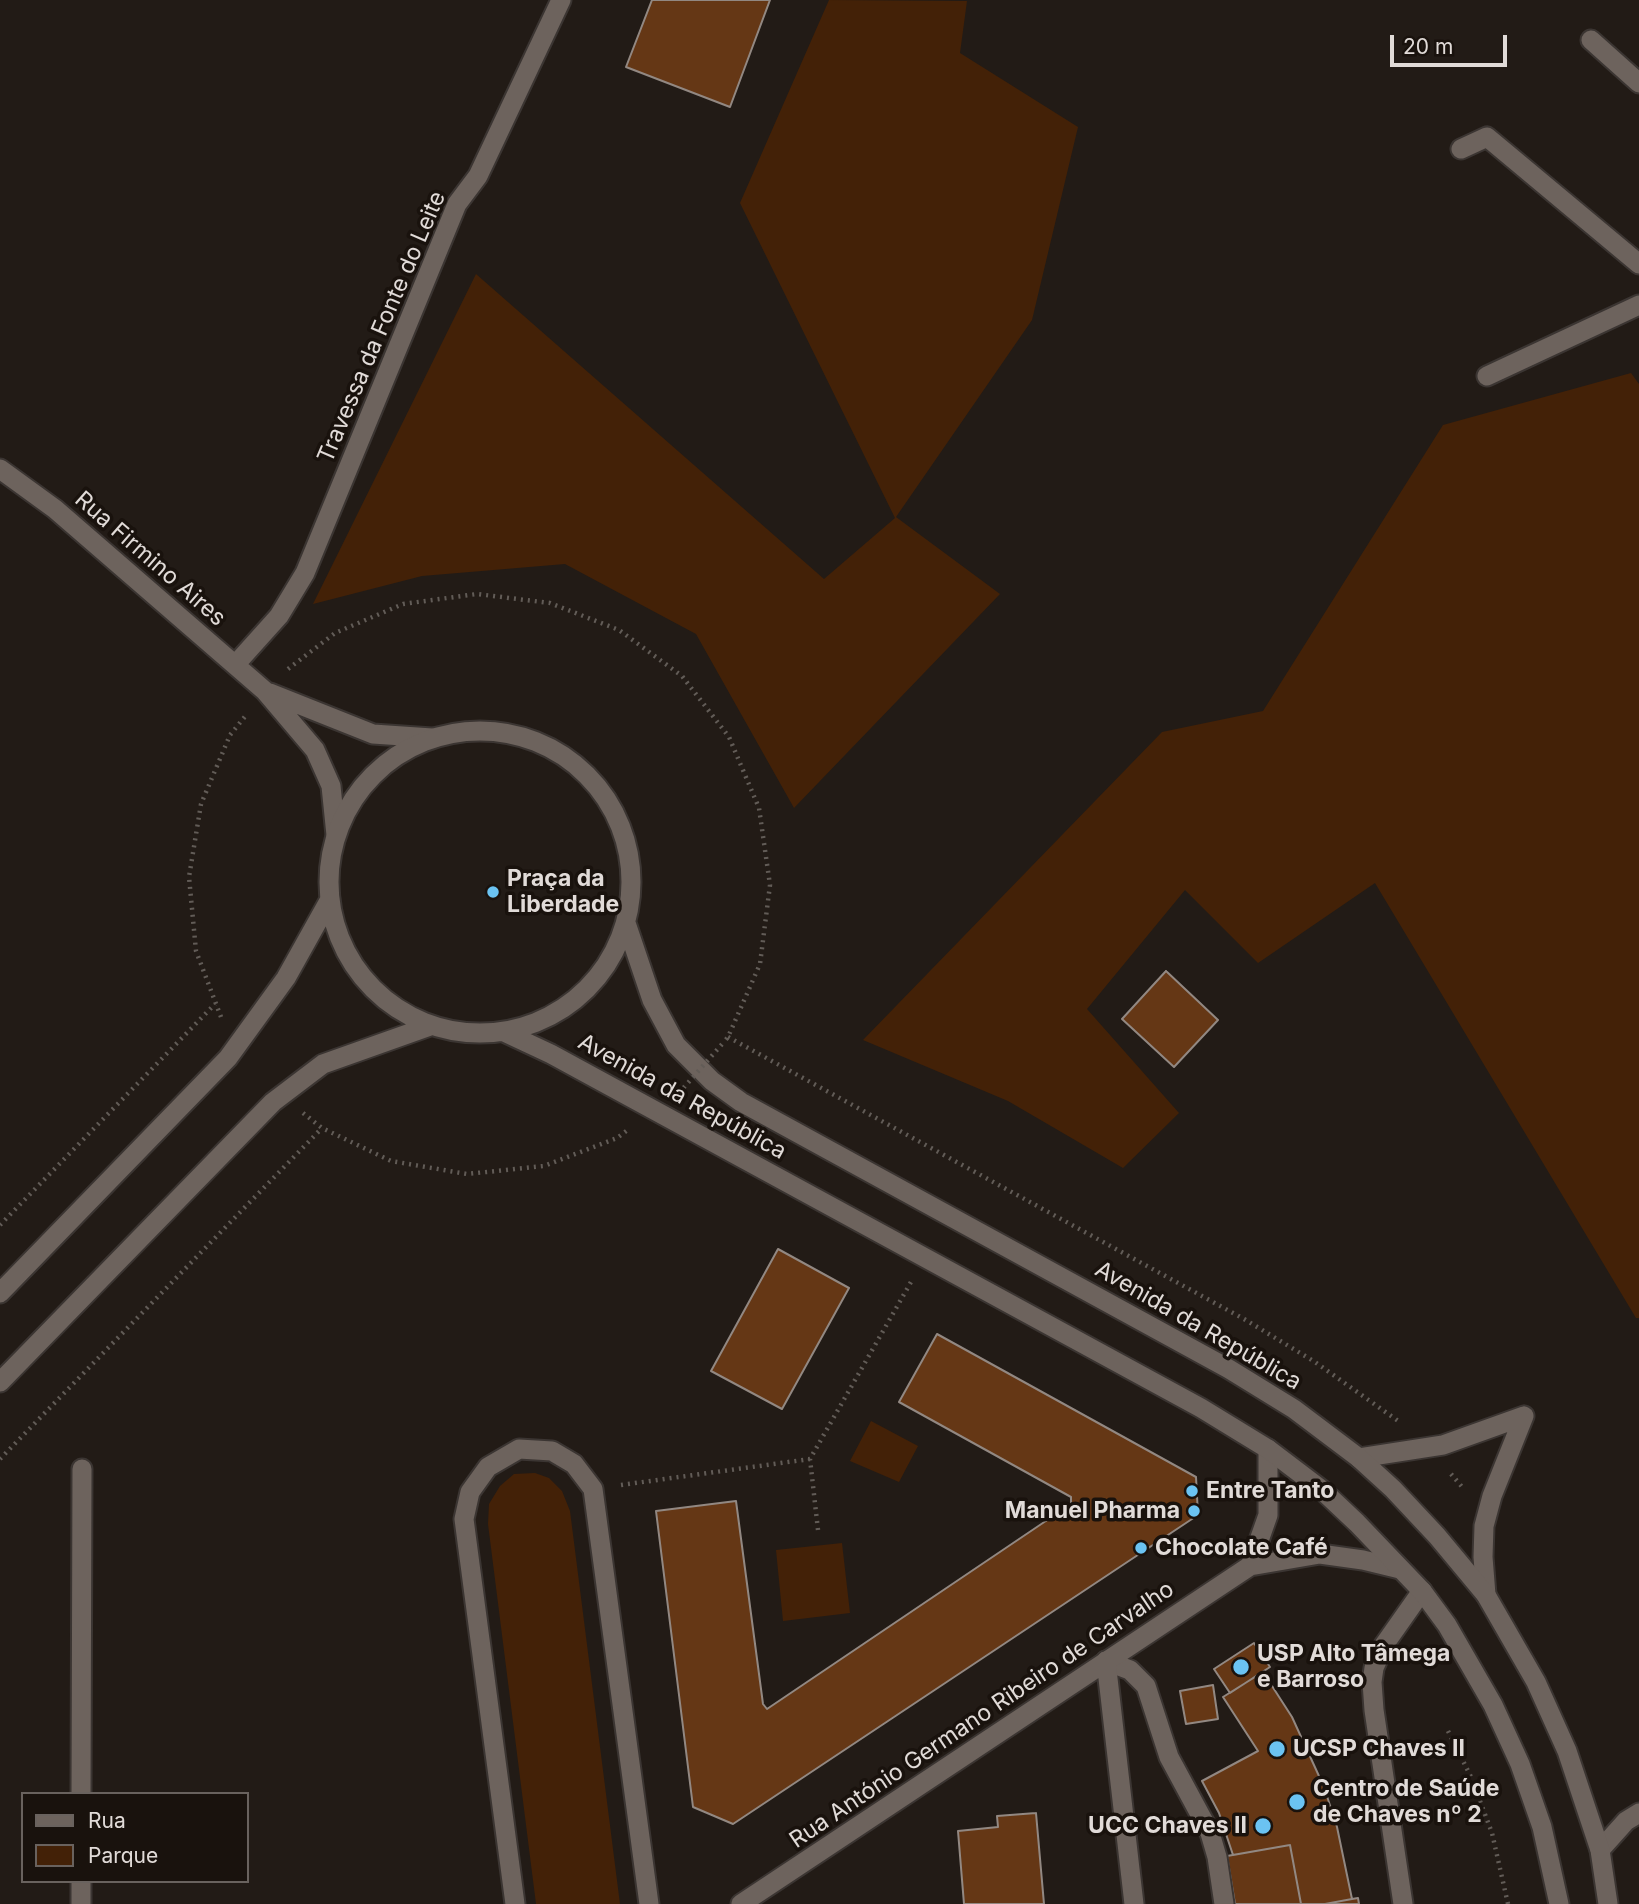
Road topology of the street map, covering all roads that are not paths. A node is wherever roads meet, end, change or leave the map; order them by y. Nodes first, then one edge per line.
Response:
1 (561, 0) edge
2 (1591, 40) dead end
3 (1639, 83) edge
4 (1461, 149) dead end
5 (1639, 264) edge
6 (1639, 305) edge
7 (1487, 376) dead end
8 (0, 469) edge
9 (235, 665) junction
10 (265, 691) junction
11 (432, 738) junction
12 (336, 835) junction
13 (329, 901) junction
14 (626, 923) junction
15 (430, 1026) junction
16 (504, 1032) junction
17 (0, 1293) edge
18 (0, 1382) edge
19 (1268, 1449) junction
20 (1359, 1458) junction
21 (82, 1469) dead end
22 (1250, 1566) junction
23 (1401, 1569) junction
24 (1422, 1591) junction
25 (1486, 1595) junction
26 (1106, 1661) junction
27 (81, 1792) edge
28 (1639, 1813) edge
29 (1600, 1850) junction
30 (81, 1883) edge
31 (81, 1904) edge
32 (515, 1904) edge
33 (649, 1904) edge
34 (741, 1904) edge
35 (1134, 1904) edge
36 (1224, 1904) edge
37 (1402, 1904) edge
38 (1559, 1904) edge
39 (1608, 1904) edge

1 - 9 street, Travessa da Fonte do Leite
2 - 3 street
4 - 5 street
6 - 7 street
8 - 9 street, Rua Firmino Aires
9 - 10 street, Rua Firmino Aires
10 - 11 street
10 - 12 street
11 - 12 street
11 - 14 street
12 - 13 street
13 - 15 street
13 - 17 street
14 - 16 street
14 - 20 street, Avenida da República
15 - 16 street
15 - 18 street
16 - 19 street, Avenida da República
19 - 22 street
19 - 23 street, Avenida da República
20 - 25 street, Avenida da República
20 - 25 street
21 - 27 street
22 - 23 street, Rua António Germano Ribeiro de Carvalho
22 - 26 street, Rua António Germano Ribeiro de Carvalho
23 - 24 street, Avenida da República
24 - 37 street
24 - 38 street, Avenida da República
25 - 29 street, Avenida da República
26 - 34 street, Rua António Germano Ribeiro de Carvalho
26 - 35 street
26 - 36 street
28 - 29 street
29 - 39 street, Avenida da República
30 - 31 street
32 - 33 street

